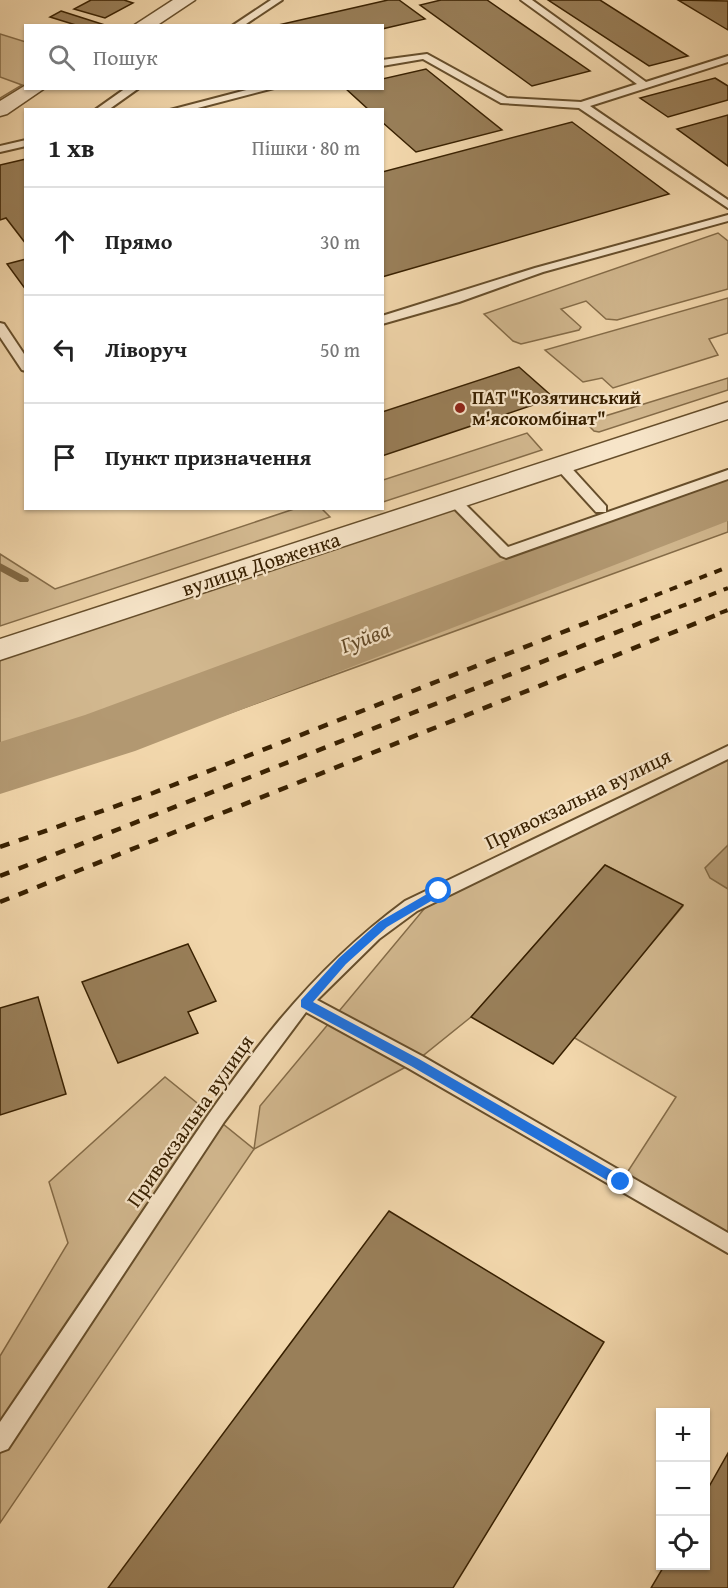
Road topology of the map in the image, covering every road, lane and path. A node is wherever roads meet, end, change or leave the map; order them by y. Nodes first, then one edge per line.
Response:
1 (186, 0) edge
2 (278, 0) edge
3 (526, 0) edge
4 (145, 24) edge
5 (239, 24) edge
6 (728, 59) edge
7 (384, 63) edge
8 (644, 85) junction
9 (32, 90) edge
10 (131, 90) edge
11 (260, 90) edge
12 (582, 105) junction
13 (103, 108) edge
14 (184, 108) edge
15 (0, 110) edge
16 (24, 144) edge
17 (0, 150) edge
18 (726, 201) edge
19 (728, 218) edge
20 (384, 319) edge
21 (0, 327) edge
22 (24, 364) edge
23 (724, 412) edge
24 (561, 465) junction
25 (728, 474) edge
26 (454, 501) junction
27 (602, 508) dead end
28 (0, 650) edge
29 (728, 752) edge
30 (305, 1004) junction
31 (728, 1244) edge
32 (0, 1441) edge

1 - 4 street
2 - 5 lane
3 - 8 lane
6 - 8 lane
7 - 12 lane
8 - 12 lane
9 - 15 street
10 - 13 lane
11 - 14 lane
12 - 18 lane
16 - 17 lane
19 - 20 lane
21 - 22 lane
23 - 24 lane
24 - 26 street, вулиця Довженка
24 - 27 lane
25 - 26 lane
26 - 28 street, вулиця Довженка
29 - 30 lane, Привокзальна вулиця
30 - 31 lane
30 - 32 lane, Привокзальна вулиця

